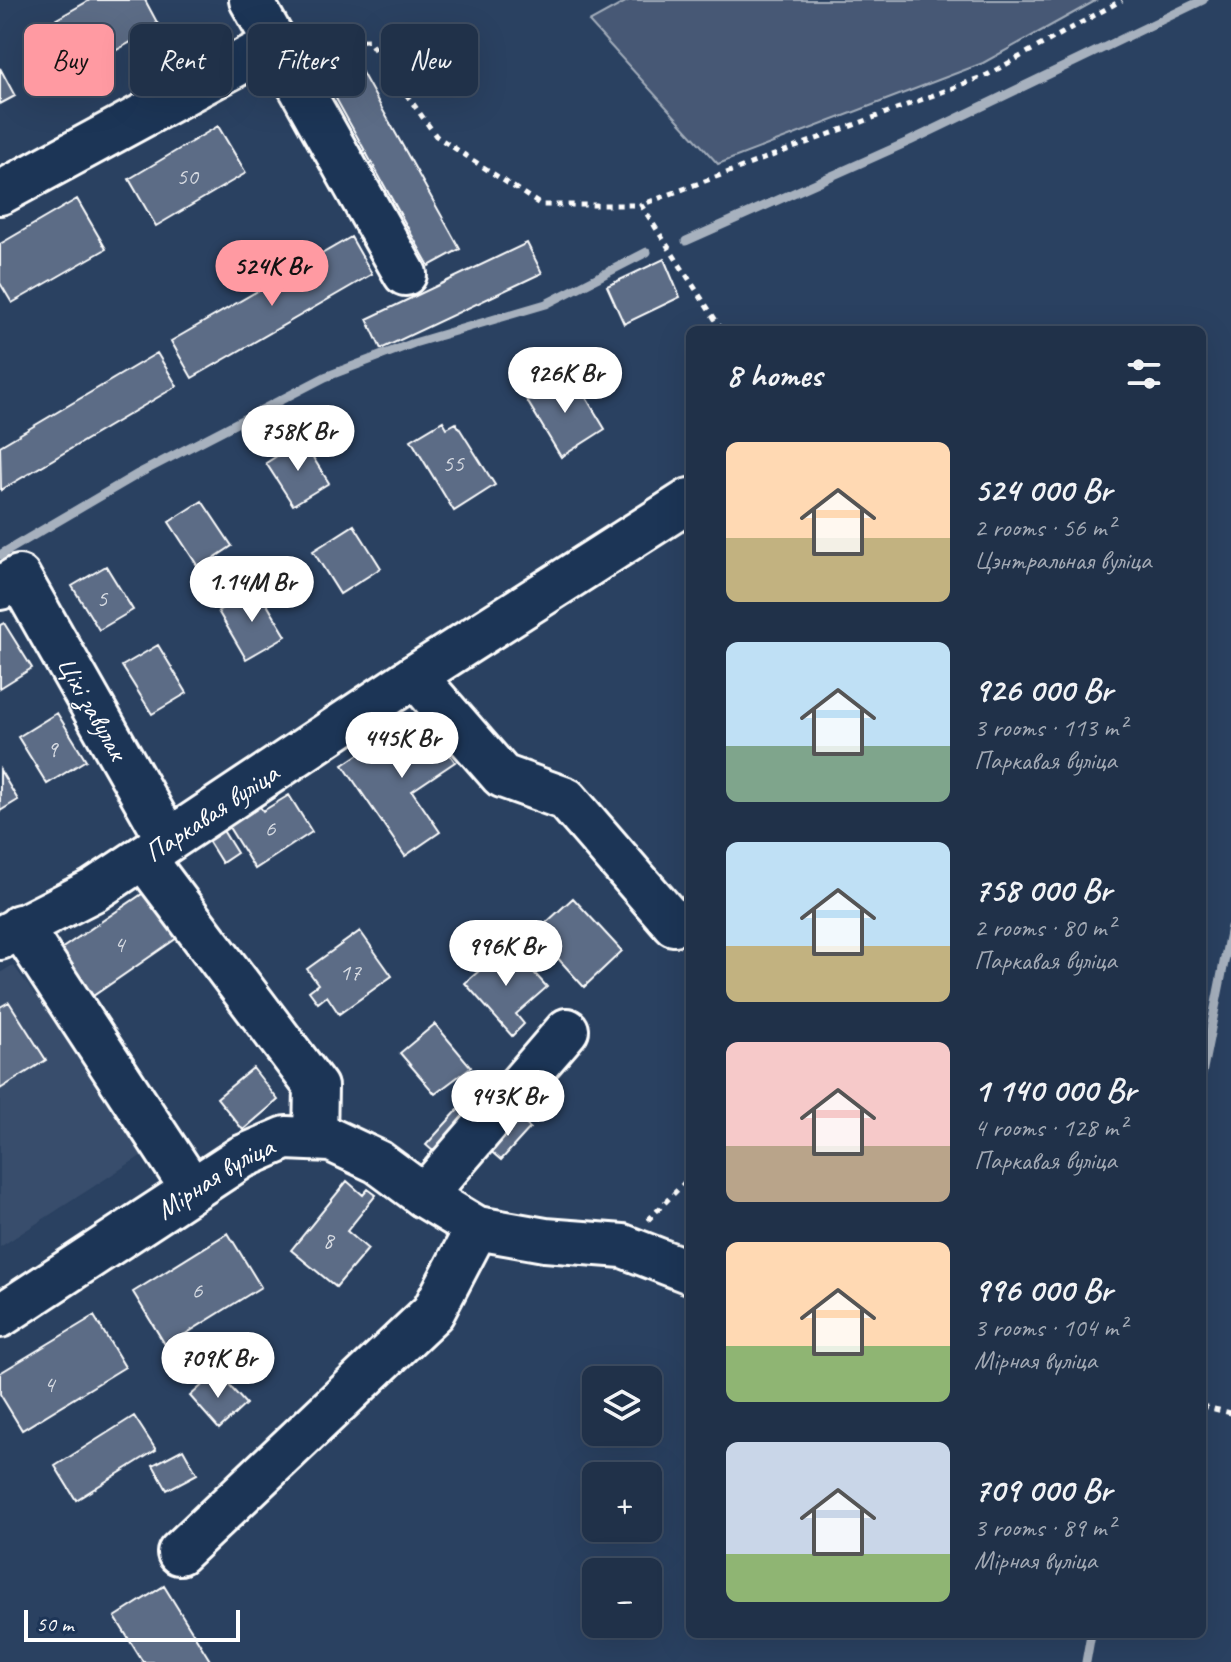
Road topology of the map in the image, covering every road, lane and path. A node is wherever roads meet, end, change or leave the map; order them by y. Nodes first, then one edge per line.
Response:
1 (251, 0) edge
2 (1122, 0) edge
3 (263, 24) edge
4 (365, 40) edge
5 (248, 59) edge
6 (302, 96) edge
7 (0, 193) edge
8 (641, 205) junction
9 (405, 274) dead end
10 (719, 326) edge
11 (686, 503) edge
12 (9, 582) edge
13 (415, 676) junction
14 (157, 847) junction
15 (674, 924) dead end
16 (10, 932) edge
17 (567, 1030) dead end
18 (315, 1136) junction
19 (686, 1181) edge
20 (192, 1189) junction
21 (424, 1196) junction
22 (477, 1228) junction
23 (623, 1246) junction
24 (686, 1270) edge
25 (0, 1316) edge
26 (1206, 1407) edge
27 (1231, 1413) edge
28 (179, 1553) dead end

1 - 3 street
2 - 8 path
4 - 8 path
5 - 7 street
6 - 9 street
8 - 10 path
11 - 13 street, Паркавая вуліца
12 - 14 street, Ціхі завулак
13 - 14 street, Паркавая вуліца
13 - 15 street
14 - 16 street, Паркавая вуліца
14 - 18 street
16 - 20 street
17 - 21 street
18 - 20 street, Мірная вуліца
18 - 21 street
19 - 23 path
20 - 25 street, Мірная вуліца
21 - 22 street
22 - 23 street
22 - 28 street
23 - 24 street
26 - 27 path

